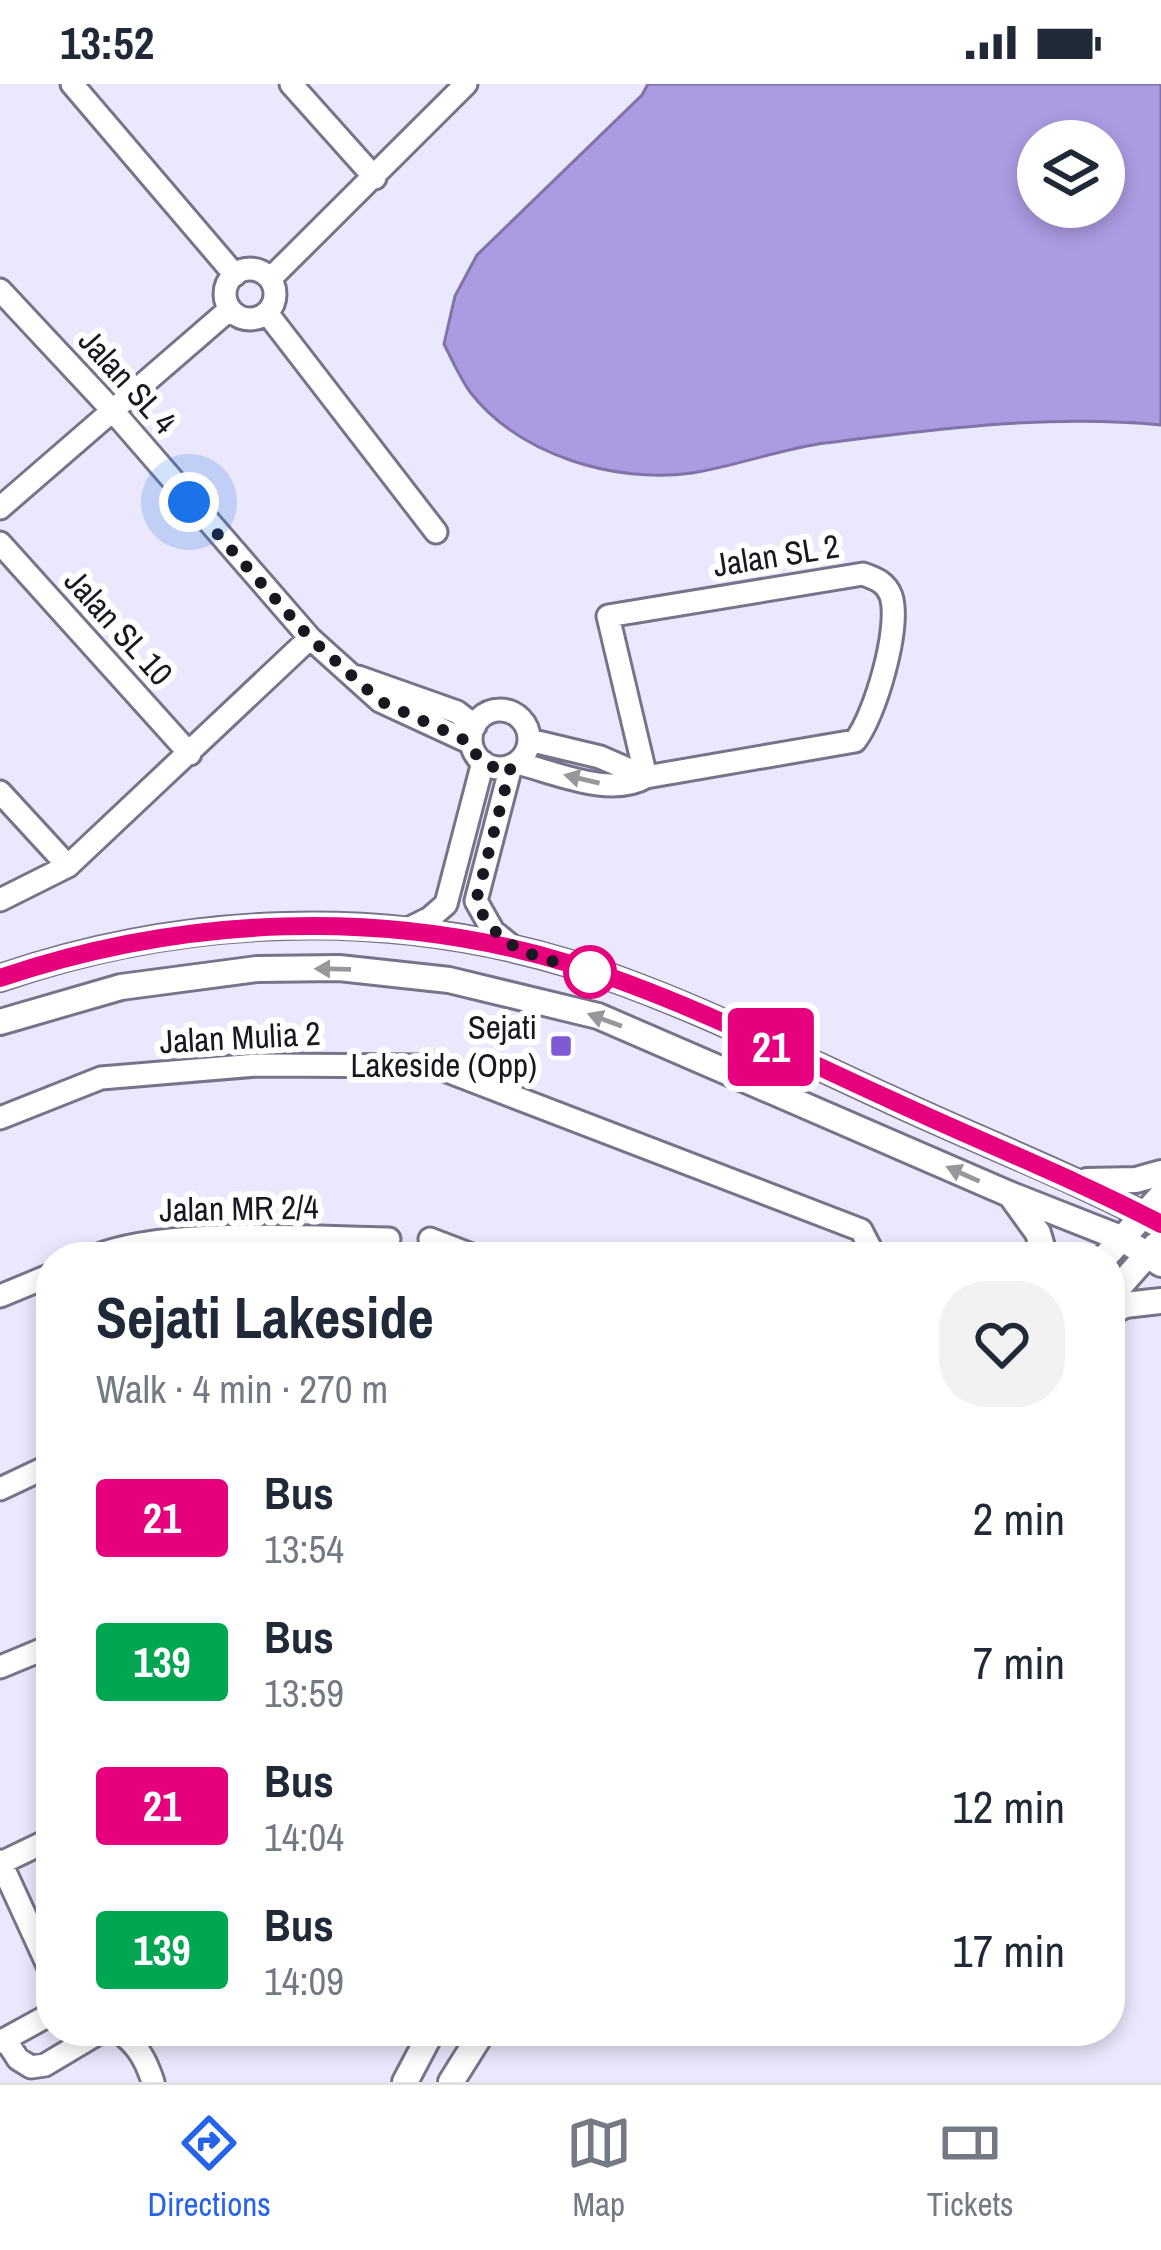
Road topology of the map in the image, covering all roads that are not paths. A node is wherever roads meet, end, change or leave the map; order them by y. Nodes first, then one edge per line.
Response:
1 (72, 84) edge
2 (291, 84) edge
3 (466, 84) edge
4 (375, 178) junction
5 (235, 275) junction
6 (270, 279) junction
7 (0, 290) edge
8 (230, 309) junction
9 (267, 313) junction
10 (113, 411) junction
11 (0, 508) edge
12 (436, 532) dead end
13 (0, 543) edge
14 (310, 638) junction
15 (529, 740) junction
16 (476, 744) junction
17 (190, 754) junction
18 (514, 765) junction
19 (646, 777) junction
20 (0, 792) edge
21 (68, 866) junction
22 (0, 901) edge
23 (406, 930) junction
24 (519, 952) junction
25 (0, 978) edge
26 (0, 1022) edge
27 (0, 1118) edge
28 (1161, 1173) edge
29 (1072, 1180) junction
30 (1009, 1194) junction
31 (1155, 1212) edge
32 (389, 1239) dead end
33 (430, 1239) dead end
34 (168, 1242) edge
35 (438, 1242) edge
36 (868, 1242) edge
37 (1041, 1242) edge
38 (1102, 1242) edge
39 (1121, 1242) edge
40 (1125, 1249) edge
41 (1157, 1252) edge
42 (36, 1281) edge
43 (1125, 1283) edge
44 (0, 1296) edge
45 (1161, 1301) edge
46 (1125, 1305) edge
47 (36, 1473) edge
48 (0, 1489) edge
49 (36, 1652) edge
50 (0, 1667) edge
51 (36, 1846) edge
52 (0, 1862) edge
53 (36, 1940) edge
54 (36, 2022) edge
55 (3, 2040) edge
56 (77, 2046) edge
57 (135, 2046) edge
58 (424, 2046) edge
59 (474, 2046) edge
60 (153, 2082) edge
61 (405, 2082) edge
62 (452, 2082) edge

1 - 5 street
2 - 4 street
3 - 4 street
4 - 6 street
5 - 6 street
5 - 8 street
6 - 9 street
7 - 10 street, Jalan SL 4
8 - 9 street
8 - 10 street
9 - 12 street
10 - 11 street
10 - 14 street, Jalan SL 4
13 - 17 street, Jalan SL 10
14 - 16 street, Jalan SL 4
14 - 17 street
15 - 16 street
15 - 18 street
15 - 19 street
16 - 18 street
16 - 23 street
17 - 21 street
19 -> 18 street, Jalan SL 2
18 - 24 street
19 - 19 street, Jalan SL 2
20 - 21 street
21 - 22 street
23 - 24 main road
23 - 25 main road
24 - 29 main road
30 -> 26 main road
27 - 36 street, Jalan Mulia 2
28 - 29 main road
29 - 31 main road
30 - 37 main road
30 - 38 main road
31 - 39 main road
32 - 34 street, Jalan MR 2/4
33 - 35 street
40 - 41 main road
41 - 43 main road
42 - 44 street
45 - 46 main road
47 - 48 street
49 - 50 street
51 - 52 street
52 - 53 street
54 - 55 street
55 - 56 street
57 - 60 street
58 - 61 main road
59 - 62 main road

